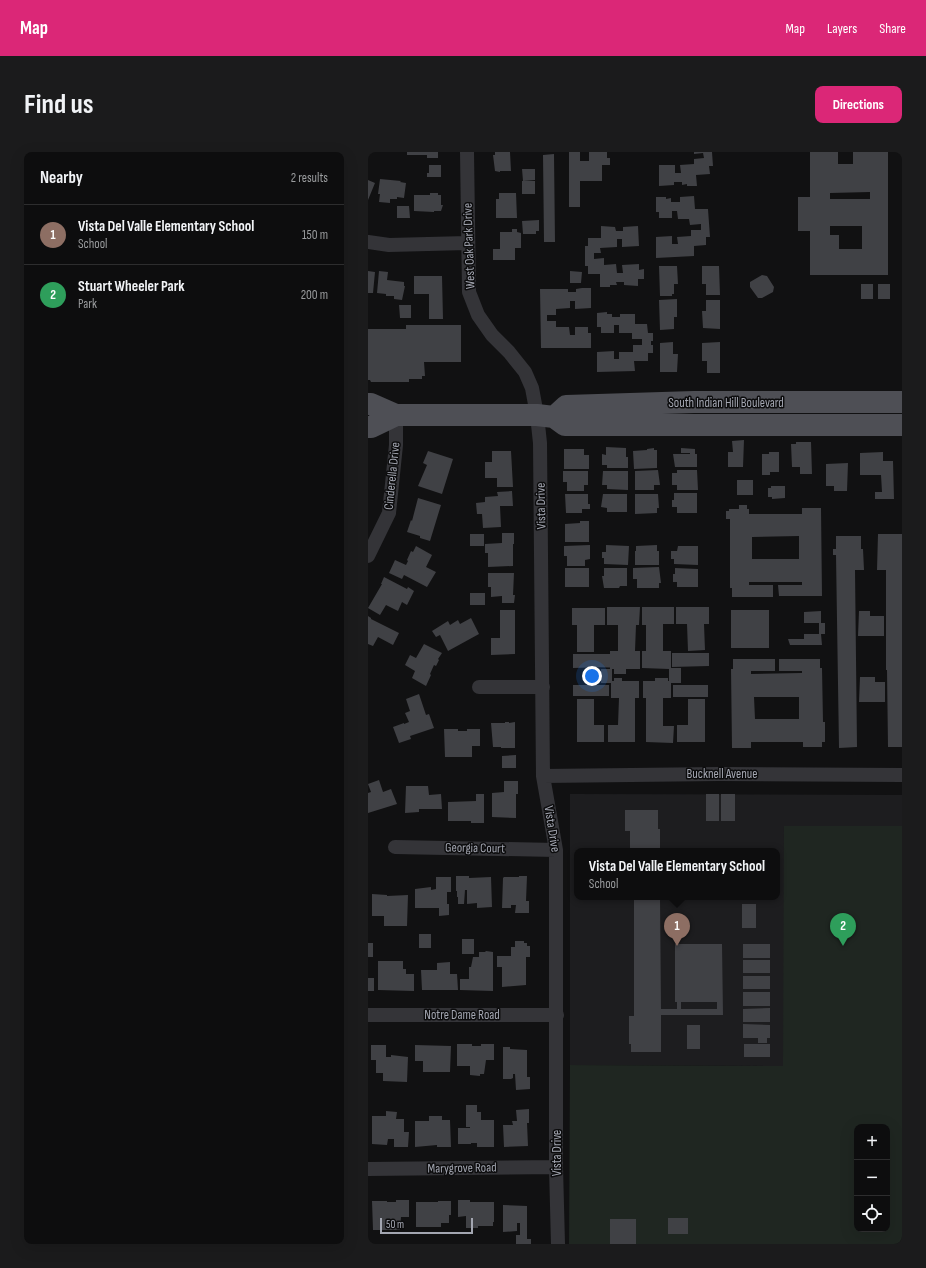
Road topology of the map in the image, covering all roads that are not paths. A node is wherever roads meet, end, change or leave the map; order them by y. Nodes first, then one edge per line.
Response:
1 (467, 152) edge
2 (368, 242) edge
3 (467, 243) junction
4 (902, 402) edge
5 (368, 404) edge
6 (396, 415) junction
7 (545, 416) junction
8 (902, 425) edge
9 (368, 427) edge
10 (368, 556) edge
11 (479, 687) dead end
12 (543, 687) junction
13 (902, 775) edge
14 (543, 776) junction
15 (395, 847) dead end
16 (556, 850) junction
17 (368, 1015) edge
18 (557, 1015) junction
19 (556, 1167) junction
20 (368, 1169) edge
21 (558, 1244) edge

1 - 3 street, West Oak Park Drive
2 - 3 street
3 - 7 street, West Oak Park Drive
4 - 7 main road, South Indian Hill Boulevard
5 - 6 main road, South Indian Hill Boulevard
6 - 7 main road, South Indian Hill Boulevard
6 - 9 main road, South Indian Hill Boulevard
6 - 10 street, Cinderella Drive
7 - 8 main road, South Indian Hill Boulevard
7 - 12 street, Vista Drive
11 - 12 street
12 - 14 street, Vista Drive
13 - 14 street, Bucknell Avenue
14 - 16 street, Vista Drive
15 - 16 street, Georgia Court
16 - 18 street, Vista Drive
17 - 18 street, Notre Dame Road
18 - 19 street, Vista Drive
19 - 20 street, Marygrove Road
19 - 21 street, Vista Drive

